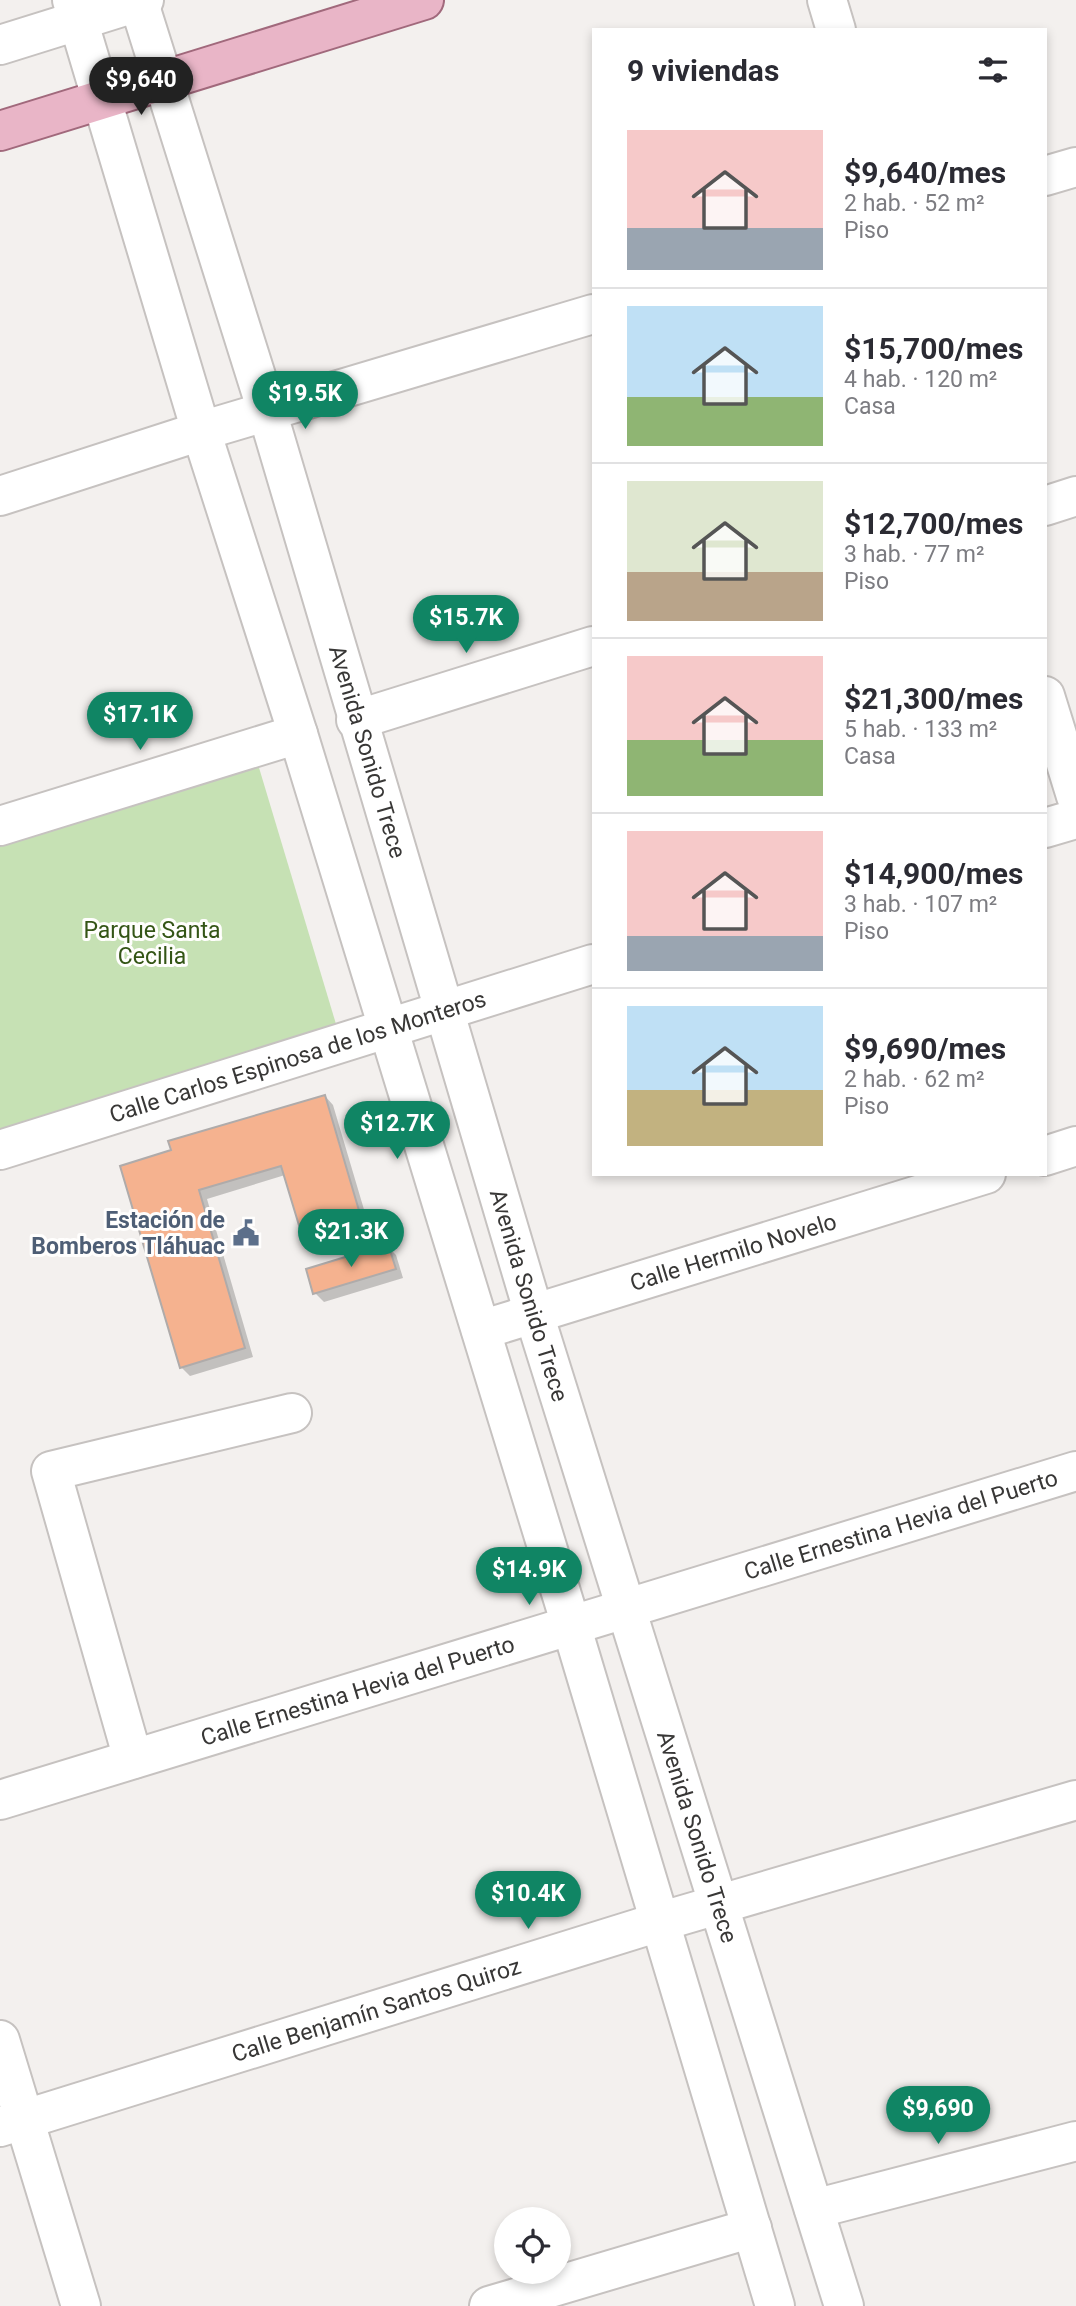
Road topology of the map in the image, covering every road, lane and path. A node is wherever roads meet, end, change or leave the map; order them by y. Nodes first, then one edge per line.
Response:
1 (424, 0) edge
2 (827, 0) edge
3 (140, 1) edge
4 (75, 10) edge
5 (835, 28) edge
6 (0, 45) edge
7 (164, 79) junction
8 (101, 98) junction
9 (0, 131) edge
10 (1076, 167) edge
11 (1047, 175) edge
12 (592, 313) edge
13 (267, 411) junction
14 (201, 430) junction
15 (0, 496) edge
16 (1076, 496) edge
17 (1047, 505) edge
18 (592, 646) edge
19 (1047, 702) edge
20 (356, 720) junction
21 (298, 734) junction
22 (1076, 796) edge
23 (1076, 819) edge
24 (0, 826) edge
25 (1047, 827) edge
26 (592, 964) edge
27 (442, 1010) junction
28 (387, 1027) junction
29 (1076, 1146) edge
30 (0, 1150) edge
31 (1047, 1155) edge
32 (980, 1176) edge
33 (534, 1314) junction
34 (481, 1331) junction
35 (292, 1413) dead end
36 (1076, 1471) edge
37 (624, 1609) junction
38 (571, 1625) junction
39 (134, 1759) junction
40 (0, 1800) edge
41 (1076, 1800) edge
42 (716, 1906) junction
43 (659, 1922) junction
44 (0, 2040) edge
45 (12, 2124) edge
46 (1076, 2141) edge
47 (814, 2209) junction
48 (752, 2228) junction
49 (81, 2306) edge
50 (489, 2306) edge
51 (775, 2306) edge
52 (844, 2306) edge

1 - 7 main road
2 - 5 street
3 - 4 street
3 - 7 street, Avenida Sonido Trece
4 - 6 street
4 - 8 street
7 - 8 main road
7 - 13 street, Avenida Sonido Trece
8 - 9 main road
8 - 14 street
10 - 11 street
12 - 13 street
13 - 14 street
13 - 20 street, Avenida Sonido Trece
14 - 15 street
14 - 21 street
16 - 17 street
18 - 20 street
19 - 22 street
20 - 27 street, Avenida Sonido Trece
21 - 24 street
21 - 28 street
23 - 25 street
26 - 27 street, Calle Carlos Espinosa de los Monteros
27 - 28 street, Calle Carlos Espinosa de los Monteros
27 - 33 street, Avenida Sonido Trece
28 - 30 street, Calle Carlos Espinosa de los Monteros
28 - 34 street
29 - 31 street
32 - 33 street, Calle Hermilo Novelo
33 - 34 street, Calle Hermilo Novelo
33 - 37 street, Avenida Sonido Trece
34 - 38 street
35 - 39 street
36 - 37 street, Calle Ernestina Hevia del Puerto
37 - 38 street, Calle Ernestina Hevia del Puerto
37 - 42 street, Avenida Sonido Trece
38 - 39 street, Calle Ernestina Hevia del Puerto
38 - 43 street
39 - 40 street, Calle Ernestina Hevia del Puerto
41 - 42 street, Calle Benjamín Santos Quiroz
42 - 43 street, Calle Benjamín Santos Quiroz
42 - 47 street, Avenida Sonido Trece
43 - 45 street, Calle Benjamín Santos Quiroz
43 - 48 street
44 - 45 street
45 - 49 street
46 - 47 street
47 - 52 street, Avenida Sonido Trece
48 - 50 street
48 - 51 street

